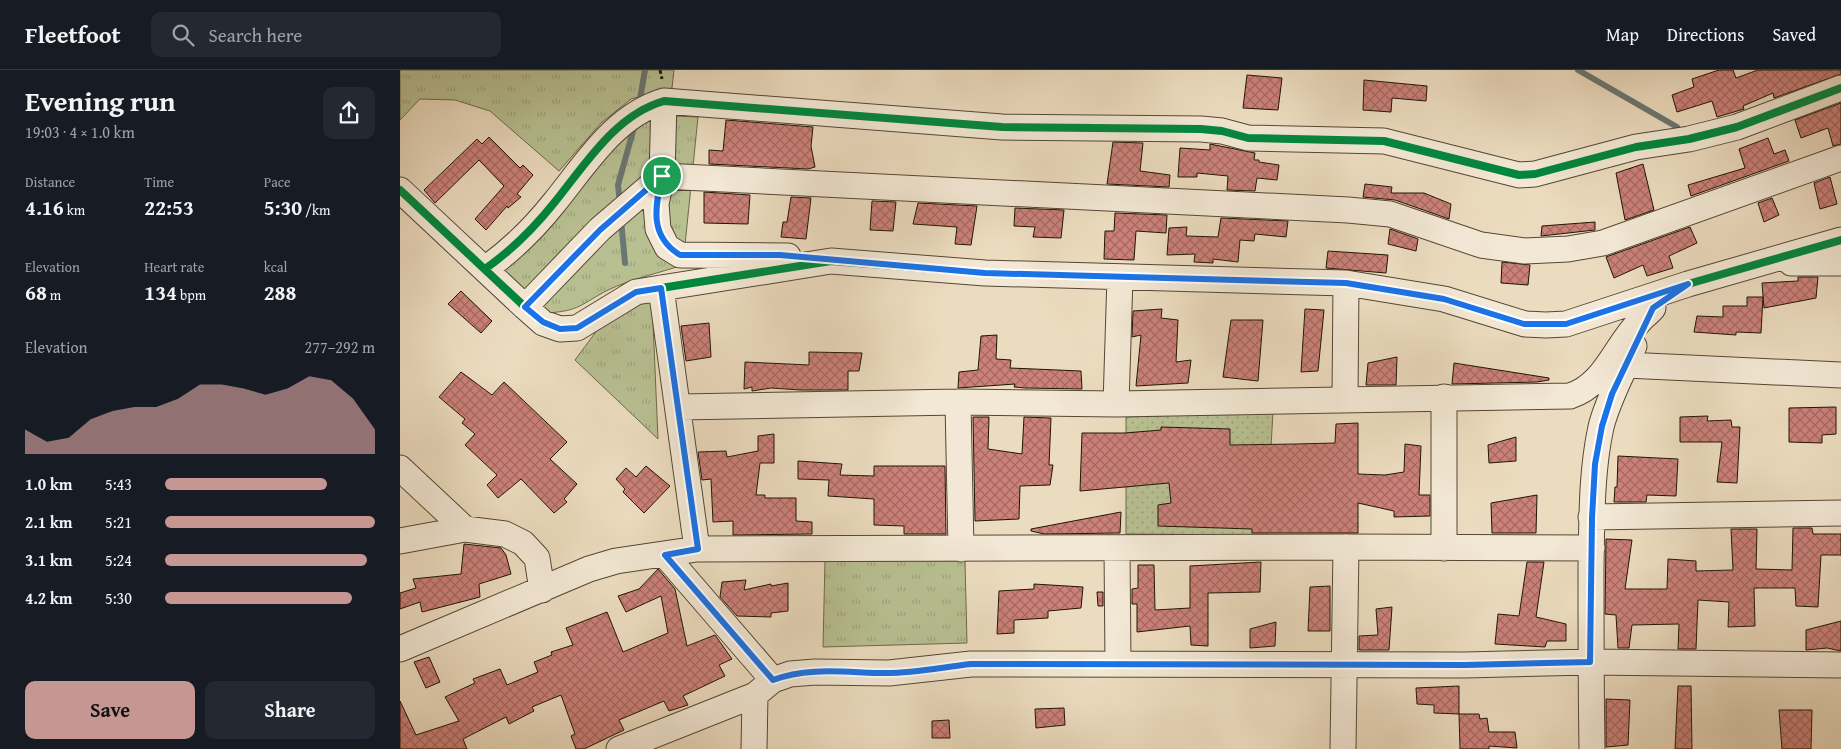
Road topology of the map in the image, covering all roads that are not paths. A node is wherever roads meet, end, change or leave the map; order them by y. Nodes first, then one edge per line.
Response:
1 (1841, 88) edge
2 (664, 101) junction
3 (1841, 158) edge
4 (662, 176) junction
5 (400, 190) edge
6 (1841, 240) edge
7 (831, 261) junction
8 (1765, 263) junction
9 (1841, 263) edge
10 (486, 268) junction
11 (1120, 277) junction
12 (1346, 283) junction
13 (1688, 284) junction
14 (661, 288) junction
15 (525, 307) junction
16 (1653, 308) junction
17 (1626, 365) junction
18 (1841, 375) edge
19 (1444, 397) junction
20 (1345, 399) junction
21 (958, 402) junction
22 (1116, 404) junction
23 (679, 407) junction
24 (400, 468) edge
25 (1841, 513) edge
26 (1592, 518) junction
27 (465, 529) junction
28 (400, 541) edge
29 (1346, 547) junction
30 (1444, 548) junction
31 (1592, 548) junction
32 (698, 549) junction
33 (961, 549) junction
34 (1117, 549) junction
35 (665, 555) junction
36 (542, 590) junction
37 (400, 649) edge
38 (1590, 662) junction
39 (1118, 664) junction
40 (1344, 665) junction
41 (1841, 665) edge
42 (764, 688) junction
43 (619, 749) edge
44 (754, 749) edge
45 (1343, 749) edge
46 (1592, 749) edge

1 - 2 street
2 - 4 street
2 - 10 street
3 - 4 street
4 - 7 street
4 - 15 street
5 - 10 street
6 - 8 street
7 - 11 street
7 - 14 street
8 - 9 street
8 - 13 street
10 - 15 street
11 - 12 street
11 - 22 street
12 - 13 street
12 - 20 street
13 - 16 street
14 - 15 street
14 - 23 street
16 - 17 street
16 - 19 street
17 - 18 street
17 - 26 street
19 - 20 street
19 - 30 street
20 - 22 street
21 - 22 street
21 - 23 street
21 - 33 street
23 - 32 street
24 - 27 street
25 - 26 street
26 - 31 street
27 - 28 street
27 - 36 street
29 - 30 street
29 - 34 street
29 - 40 street
30 - 31 street
31 - 38 street
32 - 33 street
32 - 35 street
33 - 34 street
34 - 39 street
35 - 36 street
35 - 42 street
36 - 37 street
38 - 40 street
38 - 41 street
38 - 46 street
39 - 40 street
39 - 42 street
40 - 45 street
42 - 43 street
42 - 44 street

